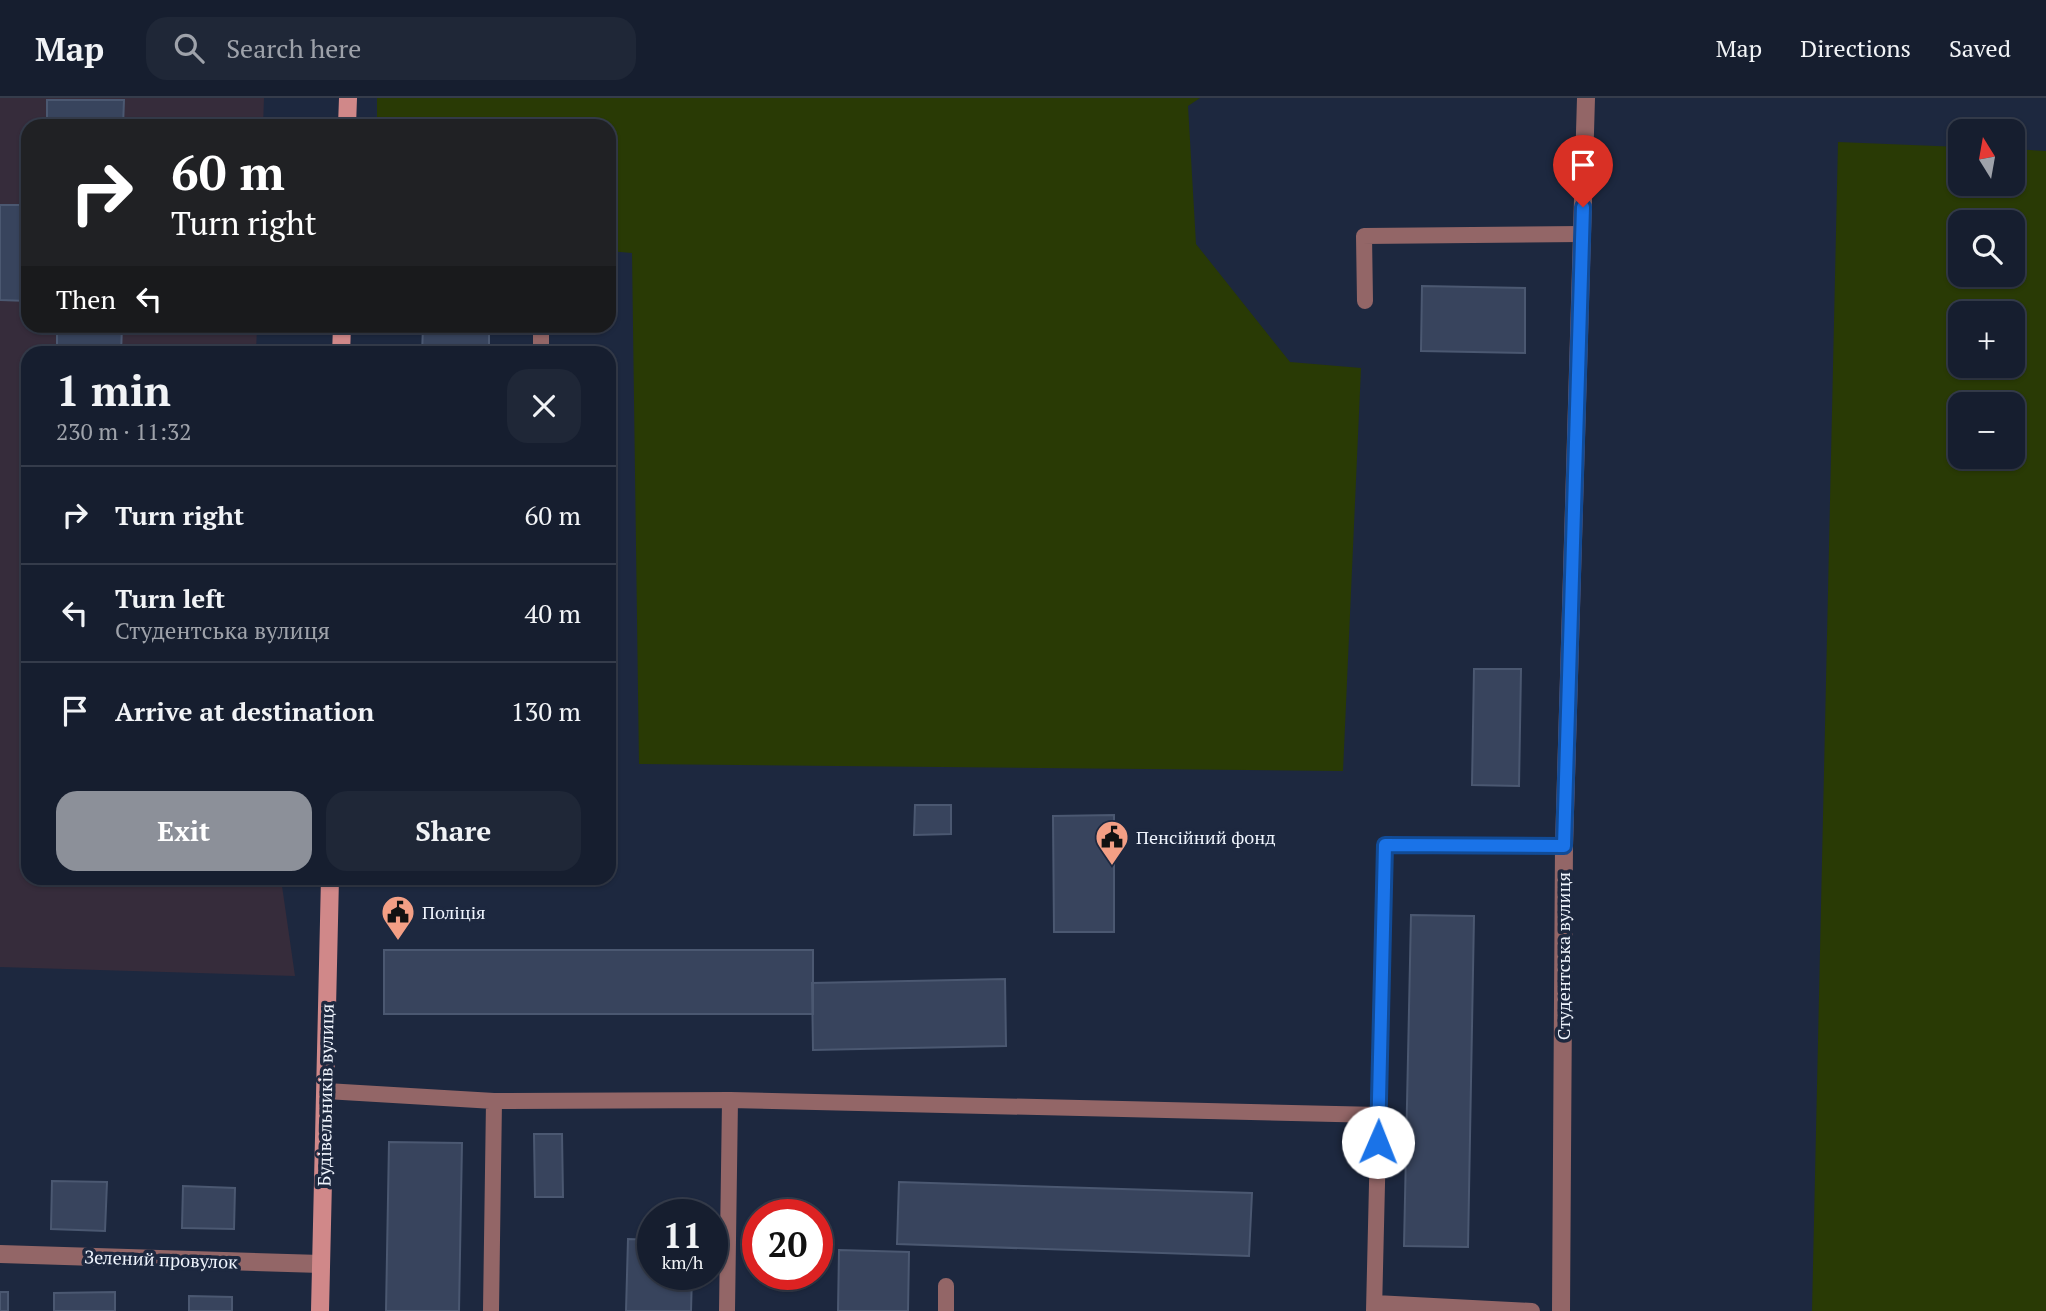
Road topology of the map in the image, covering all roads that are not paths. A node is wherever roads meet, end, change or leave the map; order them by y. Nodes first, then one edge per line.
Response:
1 (348, 98) edge
2 (1586, 98) edge
3 (347, 119) edge
4 (1582, 234) junction
5 (1365, 301) dead end
6 (1564, 846) junction
7 (330, 885) edge
8 (326, 1091) junction
9 (730, 1100) junction
10 (494, 1101) junction
11 (1379, 1115) junction
12 (0, 1254) edge
13 (321, 1264) junction
14 (946, 1286) dead end
15 (1374, 1307) edge
16 (320, 1311) edge
17 (491, 1311) edge
18 (727, 1311) edge
19 (946, 1311) edge
20 (1532, 1311) edge
21 (1561, 1311) edge

1 - 3 street
2 - 4 street, Студентська вулиця
4 - 5 lane
4 - 6 street, Студентська вулиця
6 - 11 lane
6 - 21 street, Студентська вулиця
7 - 8 street, Будівельників вулиця
8 - 10 lane
8 - 13 street, Будівельників вулиця
9 - 10 lane
9 - 11 lane
9 - 18 lane
10 - 17 lane
11 - 15 lane
12 - 13 street, Зелений провулок
13 - 16 street, Будівельників вулиця
14 - 19 lane
15 - 20 lane

